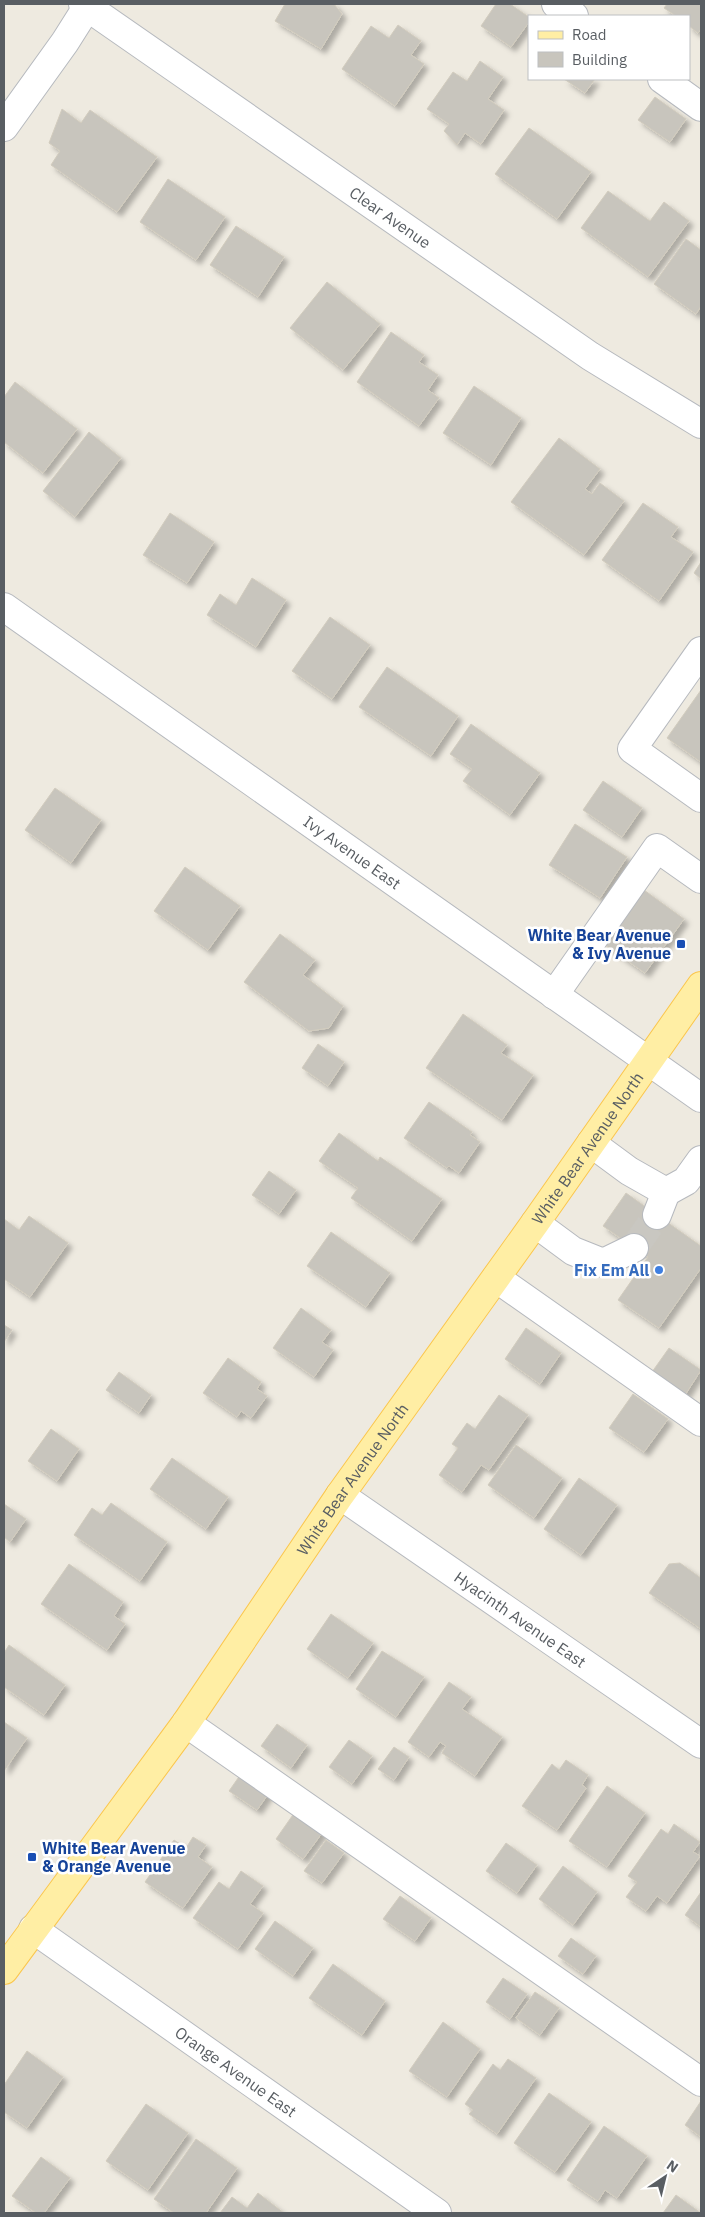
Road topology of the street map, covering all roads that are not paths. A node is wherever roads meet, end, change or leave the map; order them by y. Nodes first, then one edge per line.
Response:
1 (556, 4) edge
2 (86, 5) edge
3 (572, 15) edge
4 (663, 80) edge
5 (701, 106) edge
6 (4, 127) edge
7 (701, 424) edge
8 (4, 607) edge
9 (701, 651) edge
10 (701, 798) edge
11 (701, 879) edge
12 (701, 986) edge
13 (554, 994) junction
14 (648, 1061) junction
15 (701, 1098) edge
16 (591, 1143) junction
17 (701, 1160) edge
18 (535, 1224) junction
19 (634, 1248) tunnel mouth
20 (496, 1278) junction
21 (701, 1422) edge
22 (340, 1495) junction
23 (186, 1723) junction
24 (701, 1744) edge
25 (33, 1928) junction
26 (4, 1970) edge
27 (701, 2082) edge
28 (437, 2213) edge

1 - 3 street
2 - 6 street
2 - 7 street, Clear Avenue
4 - 5 street
8 - 13 street, Ivy Avenue East
9 - 10 street
11 - 13 street
12 - 14 main road, White Bear Avenue North
13 - 14 street, Ivy Avenue East
14 - 15 street, Ivy Avenue East
14 - 16 main road, White Bear Avenue North
16 - 17 street
16 - 18 main road, White Bear Avenue North
18 - 19 street
18 - 20 main road, White Bear Avenue North
20 - 21 street
20 - 22 main road, White Bear Avenue North
22 - 23 main road, White Bear Avenue North
22 - 24 street, Hyacinth Avenue East
23 - 25 main road, White Bear Avenue North
23 - 27 street
25 - 26 main road, White Bear Avenue North
25 - 28 street, Orange Avenue East

